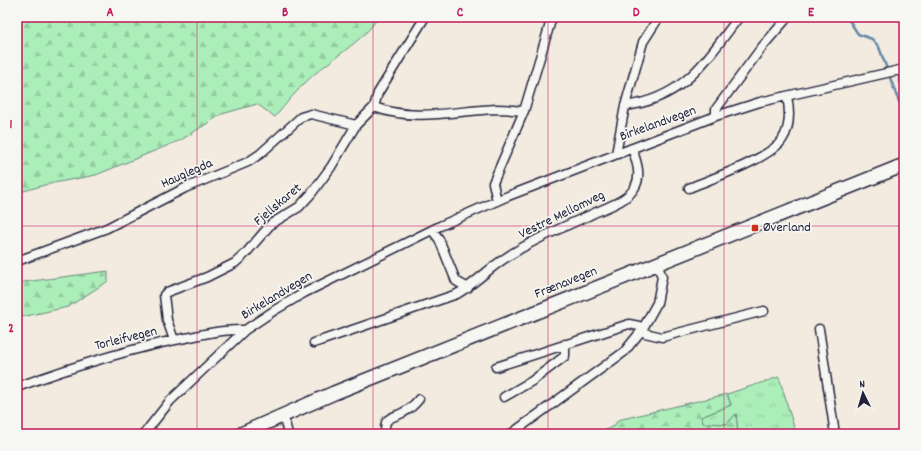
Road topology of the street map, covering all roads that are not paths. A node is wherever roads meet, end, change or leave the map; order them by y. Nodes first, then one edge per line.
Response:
1 (425, 17) edge
2 (552, 17) edge
3 (659, 17) edge
4 (739, 17) edge
5 (788, 17) edge
6 (903, 69) edge
7 (904, 80) edge
8 (788, 96) junction
9 (625, 106) junction
10 (374, 107) junction
11 (524, 111) junction
12 (716, 116) junction
13 (356, 126) junction
14 (632, 148) junction
15 (616, 154) junction
16 (904, 165) edge
17 (689, 188) dead end
18 (497, 201) junction
19 (432, 230) junction
20 (20, 260) dead end
21 (658, 263) junction
22 (468, 288) junction
23 (764, 311) dead end
24 (819, 329) dead end
25 (245, 330) junction
26 (642, 330) junction
27 (174, 340) junction
28 (314, 343) dead end
29 (565, 344) junction
30 (496, 367) dead end
31 (17, 387) edge
32 (504, 397) dead end
33 (419, 399) dead end
34 (284, 414) junction
35 (144, 434) edge
36 (241, 434) edge
37 (288, 434) edge
38 (386, 434) edge
39 (511, 434) edge
40 (836, 434) edge

1 - 10 street, Fjellskaret
2 - 11 street
3 - 9 street
4 - 9 street
5 - 12 street
6 - 7 street, Birkelandvegen
6 - 8 street, Birkelandvegen
8 - 12 street, Birkelandvegen
8 - 17 street
9 - 15 street
10 - 11 street
10 - 13 street, Fjellskaret
11 - 18 street
12 - 14 street, Birkelandvegen
13 - 20 street, Hauglegda
13 - 27 street, Fjellskaret
14 - 15 street, Birkelandvegen
14 - 22 street, Vestre Mellomveg
15 - 18 street, Birkelandvegen
16 - 21 main road, Frænavegen
18 - 19 street, Birkelandvegen
19 - 22 street
19 - 25 street, Birkelandvegen
21 - 26 street
21 - 34 main road, Frænavegen
22 - 28 street, Vestre Mellomveg
23 - 26 street
24 - 40 street
25 - 27 street, Torleifvegen
25 - 35 street, Birkelandvegen
26 - 29 street
26 - 39 street
27 - 31 street, Torleifvegen
29 - 30 street
29 - 32 street
33 - 38 street
34 - 36 main road, Frænavegen
34 - 37 street

